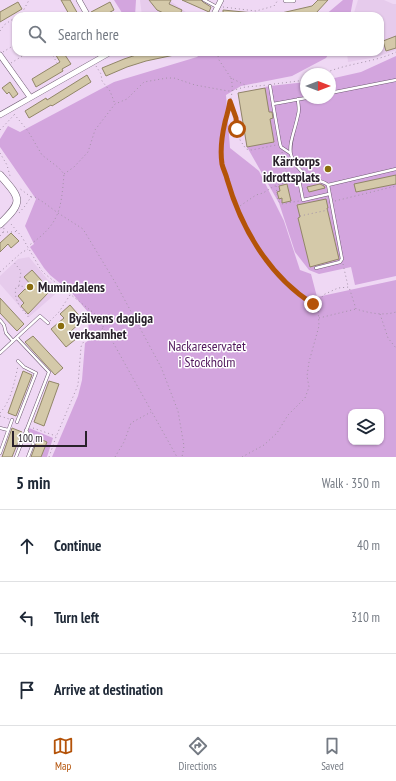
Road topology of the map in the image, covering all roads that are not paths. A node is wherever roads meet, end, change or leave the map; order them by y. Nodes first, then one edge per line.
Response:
1 (79, 0) edge
2 (204, 0) edge
3 (221, 0) edge
4 (286, 0) edge
5 (293, 0) edge
6 (218, 7) junction
7 (86, 12) edge
8 (215, 12) edge
9 (0, 55) edge
10 (104, 56) edge
11 (396, 80) edge
12 (270, 86) dead end
13 (336, 92) edge
14 (30, 97) junction
15 (298, 99) joint
16 (273, 104) junction
17 (0, 115) edge
18 (291, 154) junction
19 (396, 169) edge
20 (0, 175) edge
21 (309, 178) junction
22 (328, 185) junction
23 (329, 194) junction
24 (0, 224) edge
25 (316, 268) dead end
26 (0, 320) edge
27 (48, 323) road end
28 (17, 338) junction
29 (14, 341) junction
30 (0, 353) edge
31 (19, 361) road end
32 (12, 420) dead end
33 (17, 422) dead end
34 (0, 428) edge
35 (8, 430) junction
36 (26, 430) junction
37 (0, 453) edge
38 (16, 457) edge
39 (28, 457) edge

1 - 7 street
2 - 6 lane
3 - 6 street
4 - 5 street
6 - 8 street
9 - 14 street
10 - 14 street
11 - 13 lane
12 - 16 lane
14 - 17 street
15 - 16 lane
15 - 18 lane
16 - 18 lane
18 - 21 lane
19 - 22 lane
20 - 24 street
21 - 22 lane
21 - 23 lane
22 - 23 lane
23 - 25 lane
26 - 29 lane
27 - 28 lane
28 - 29 lane
28 - 36 lane
29 - 30 lane
31 - 33 lane
32 - 35 lane
34 - 35 lane
35 - 37 lane
36 - 38 lane
36 - 39 lane

